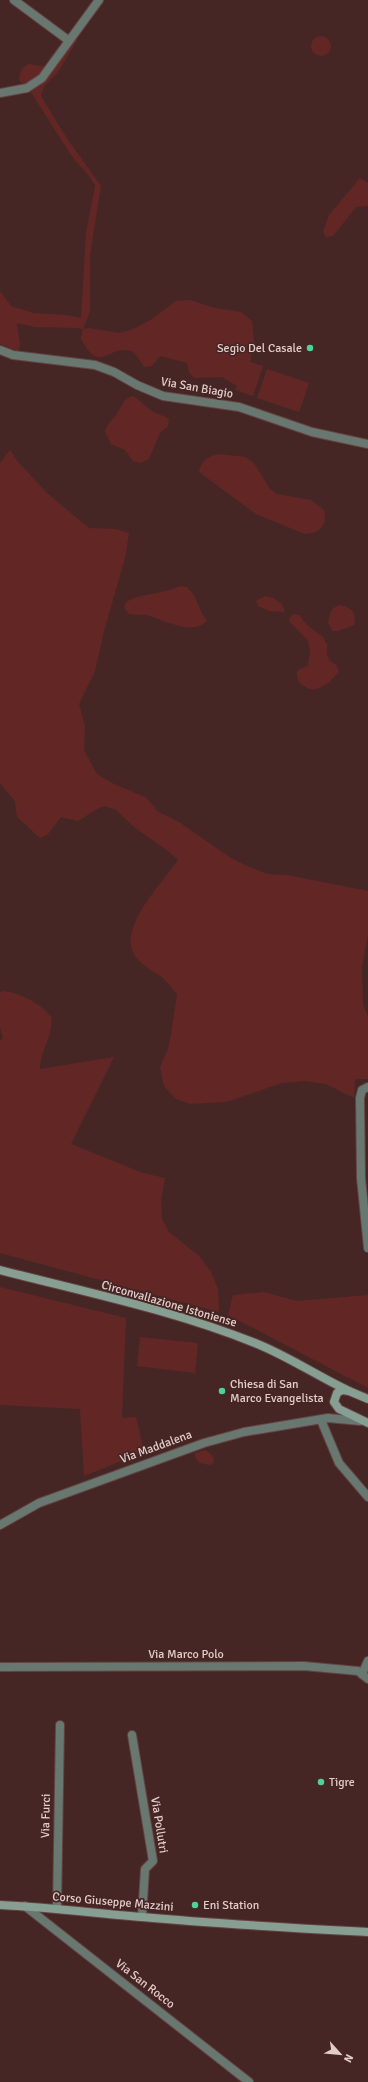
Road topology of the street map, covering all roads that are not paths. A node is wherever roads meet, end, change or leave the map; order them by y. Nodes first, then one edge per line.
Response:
1 (14, 0) edge
2 (99, 0) edge
3 (68, 40) junction
4 (0, 93) edge
5 (0, 350) edge
6 (368, 444) edge
7 (368, 1087) edge
8 (367, 1227) edge
9 (368, 1248) edge
10 (0, 1270) edge
11 (324, 1380) junction
12 (349, 1391) junction
13 (368, 1399) edge
14 (335, 1401) junction
15 (325, 1419) junction
16 (367, 1423) edge
17 (368, 1497) edge
18 (0, 1525) edge
19 (368, 1661) edge
20 (0, 1667) edge
21 (365, 1677) edge
22 (60, 1725) dead end
23 (132, 1735) dead end
24 (0, 1905) edge
25 (25, 1906) junction
26 (57, 1908) junction
27 (142, 1917) junction
28 (368, 1932) edge
29 (249, 2082) edge

1 - 3 street
2 - 3 street
3 - 4 street
5 - 6 street, Via San Biagio
7 - 8 street
8 - 9 street
10 - 11 main road, Circonvallazione Istoniense
11 - 12 main road, Circonvallazione Istoniense
11 - 14 main road
12 - 13 main road, Circonvallazione Istoniense
12 - 14 main road
14 - 15 street
14 - 16 main road
15 - 16 street, Via Maddalena
15 - 17 street
15 - 18 street, Via Maddalena
19 - 21 street
20 - 21 street, Via Marco Polo
22 - 26 street, Via Furci
23 - 27 street, Via Pollutri
24 - 25 main road, Corso Giuseppe Mazzini
25 - 26 main road, Corso Giuseppe Mazzini
25 - 29 street, Via San Rocco
26 - 27 main road, Corso Giuseppe Mazzini
27 - 28 main road, Corso Giuseppe Mazzini

